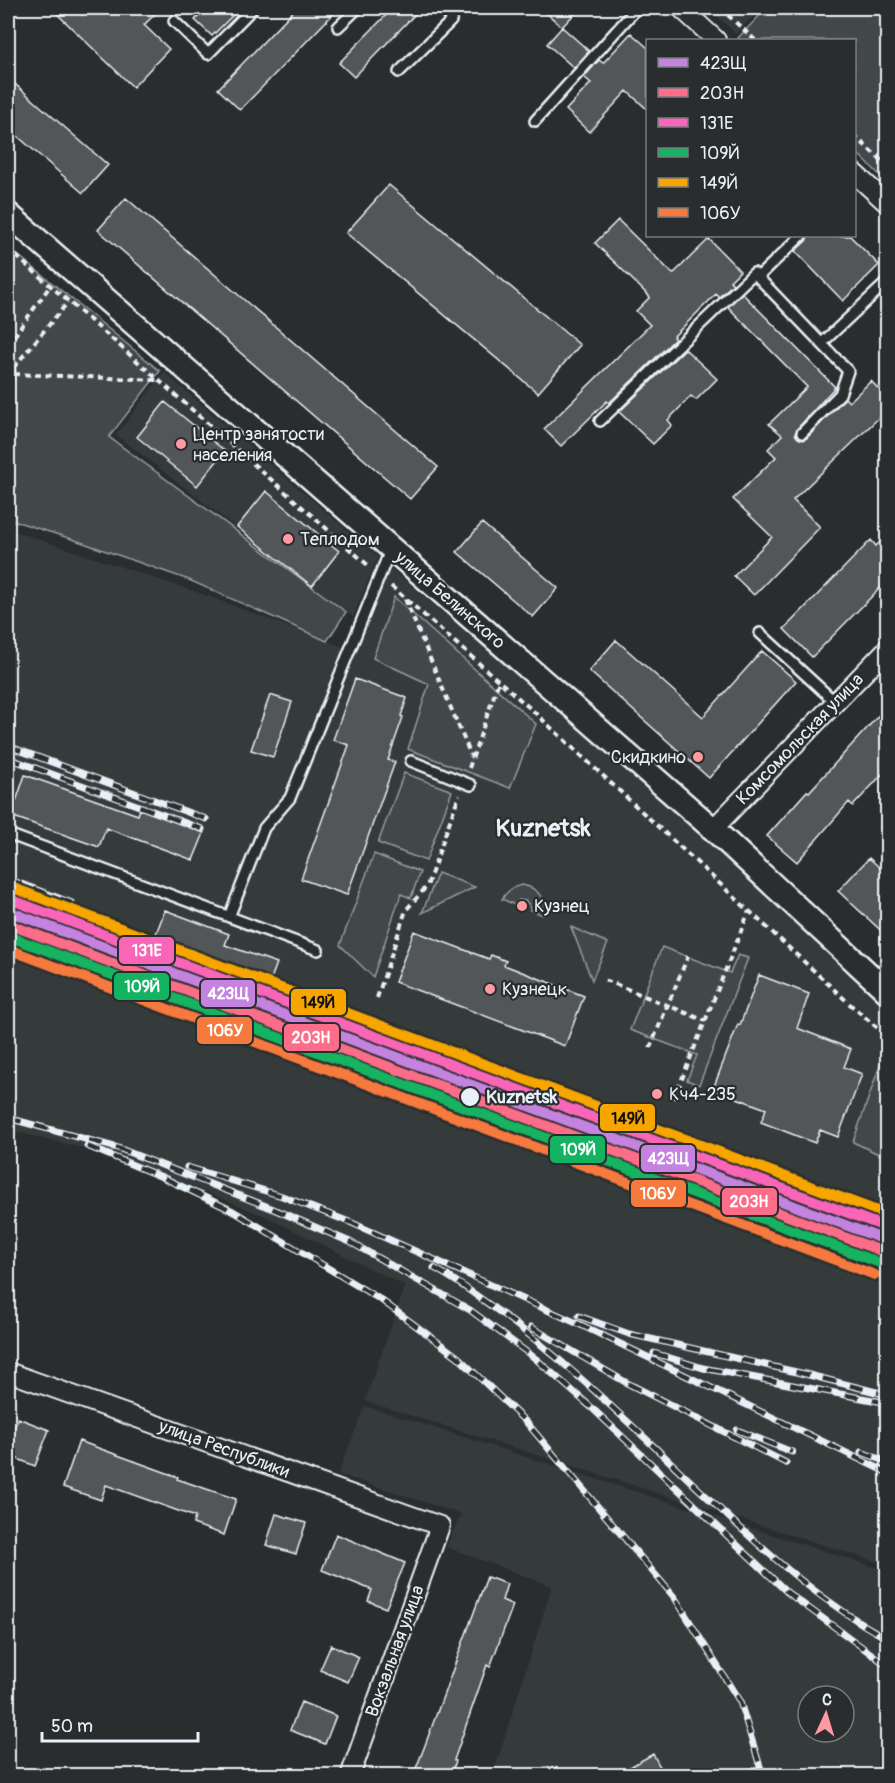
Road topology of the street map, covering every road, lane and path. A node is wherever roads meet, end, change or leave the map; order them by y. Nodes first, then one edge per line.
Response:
1 (253, 8) edge
2 (358, 8) edge
3 (454, 8) edge
4 (637, 8) edge
5 (681, 8) edge
6 (720, 8) edge
7 (174, 21) dead end
8 (338, 27) dead end
9 (715, 39) edge
10 (754, 39) edge
11 (399, 72) dead end
12 (535, 121) dead end
13 (856, 136) edge
14 (888, 166) edge
15 (857, 179) edge
16 (888, 204) edge
17 (8, 214) edge
18 (800, 237) edge
19 (8, 249) edge
20 (758, 277) junction
21 (888, 281) edge
22 (50, 286) junction
23 (68, 302) junction
24 (822, 343) junction
25 (8, 345) edge
26 (8, 358) edge
27 (14, 367) junction
28 (15, 374) junction
29 (159, 380) junction
30 (8, 387) edge
31 (600, 421) dead end
32 (802, 433) dead end
33 (391, 548) junction
34 (380, 576) junction
35 (405, 598) junction
36 (760, 633) dead end
37 (888, 648) edge
38 (499, 681) junction
39 (835, 702) junction
40 (472, 760) junction
41 (411, 761) dead end
42 (468, 784) junction
43 (713, 829) junction
44 (8, 834) edge
45 (749, 911) junction
46 (229, 916) junction
47 (318, 950) dead end
48 (687, 956) dead end
49 (605, 980) dead end
50 (888, 992) edge
51 (377, 998) dead end
52 (668, 1005) junction
53 (706, 1021) junction
54 (888, 1037) edge
55 (651, 1048) dead end
56 (674, 1099) dead end
57 (8, 1372) edge
58 (440, 1526) joint
59 (350, 1776) edge

1 - 7 lane
2 - 8 lane
3 - 11 lane
4 - 12 lane
5 - 9 street
6 - 10 path
13 - 14 path
15 - 16 street
17 - 33 street, улица Белинского
18 - 20 lane
19 - 22 path
20 - 24 lane
20 - 31 lane
21 - 24 lane
22 - 23 path
22 - 25 path
23 - 27 path
23 - 29 path
24 - 32 lane
26 - 27 path
27 - 28 path
28 - 29 path
28 - 30 path
29 - 34 path
33 - 34 lane
33 - 43 street, улица Белинского
34 - 35 path
34 - 46 lane
35 - 38 path
35 - 40 path
36 - 39 lane
37 - 39 street, Комсомольская улица
38 - 40 path
38 - 45 path
39 - 43 street, Комсомольская улица
40 - 42 path
41 - 42 lane
42 - 51 path
43 - 50 street, улица Белинского
44 - 46 lane
45 - 53 path
45 - 54 path
46 - 47 lane
48 - 52 path
49 - 52 path
52 - 53 path
52 - 55 path
53 - 56 path
57 - 58 street, улица Республики
58 - 59 street, Вокзальная улица

